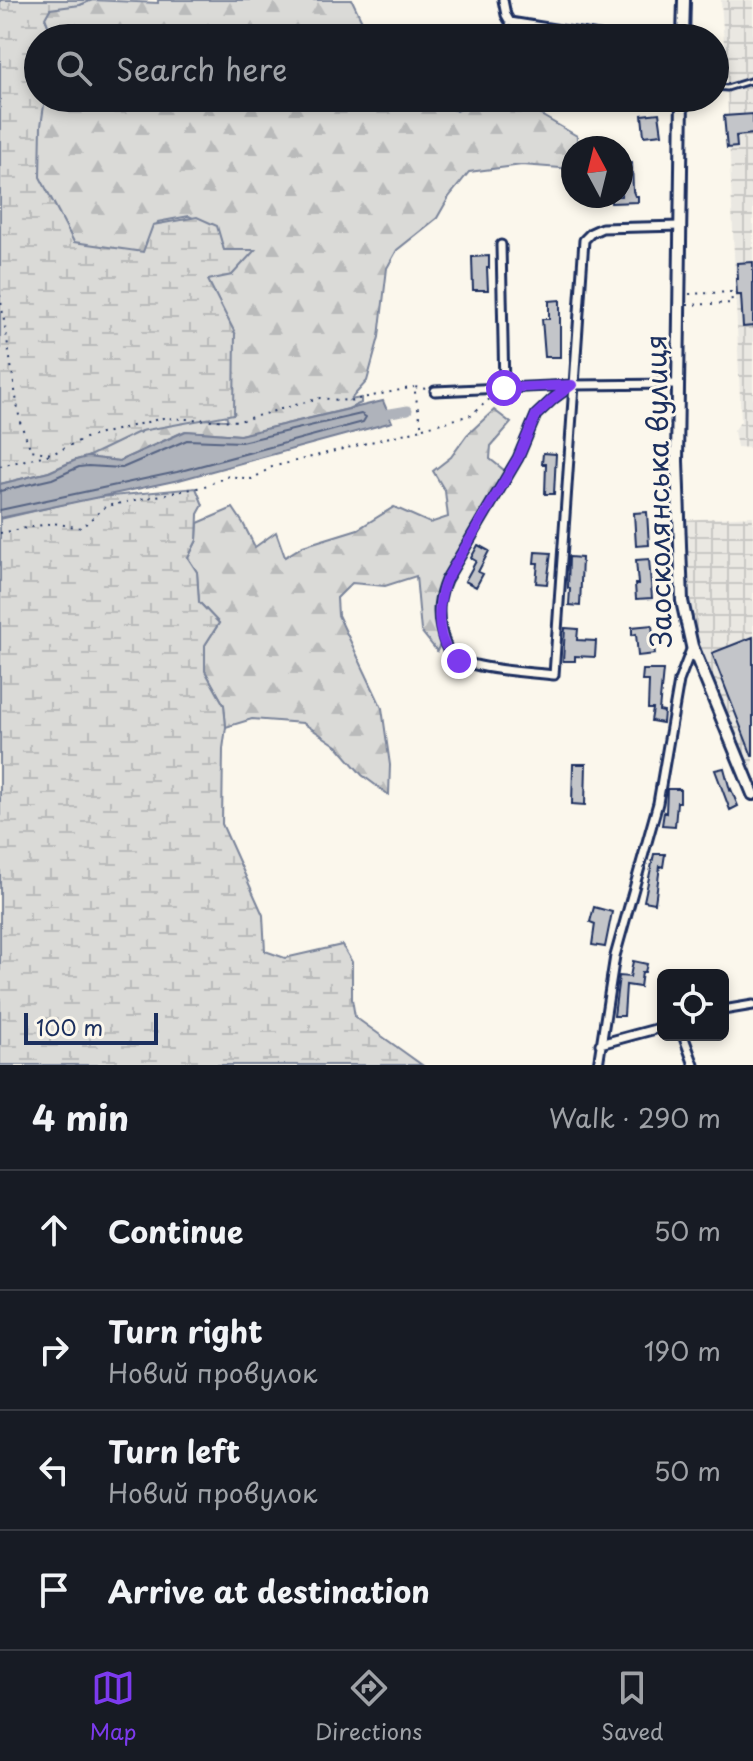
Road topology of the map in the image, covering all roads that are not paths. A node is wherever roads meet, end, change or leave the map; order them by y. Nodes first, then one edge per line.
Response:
1 (503, 0) edge
2 (684, 0) edge
3 (517, 24) edge
4 (683, 24) edge
5 (753, 80) edge
6 (729, 87) edge
7 (682, 112) edge
8 (680, 226) junction
9 (501, 245) dead end
10 (678, 384) junction
11 (572, 385) junction
12 (504, 388) junction
13 (435, 391) road end
14 (692, 646) junction
15 (753, 794) edge
16 (753, 1005) edge
17 (729, 1009) edge
18 (657, 1029) edge
19 (685, 1041) edge
20 (600, 1044) junction
21 (598, 1065) edge
22 (694, 1065) edge

1 - 3 street
2 - 4 street
5 - 6 lane
7 - 8 street, Заосколянська вулиця
8 - 10 street, Заосколянська вулиця
8 - 11 street
9 - 12 street
10 - 11 street
10 - 14 street, Заосколянська вулиця
11 - 11 street
11 - 12 street
12 - 13 street
14 - 15 street
14 - 20 street, Заосколянська вулиця
16 - 17 street
18 - 20 street
19 - 22 street
20 - 21 street, Заосколянська вулиця

